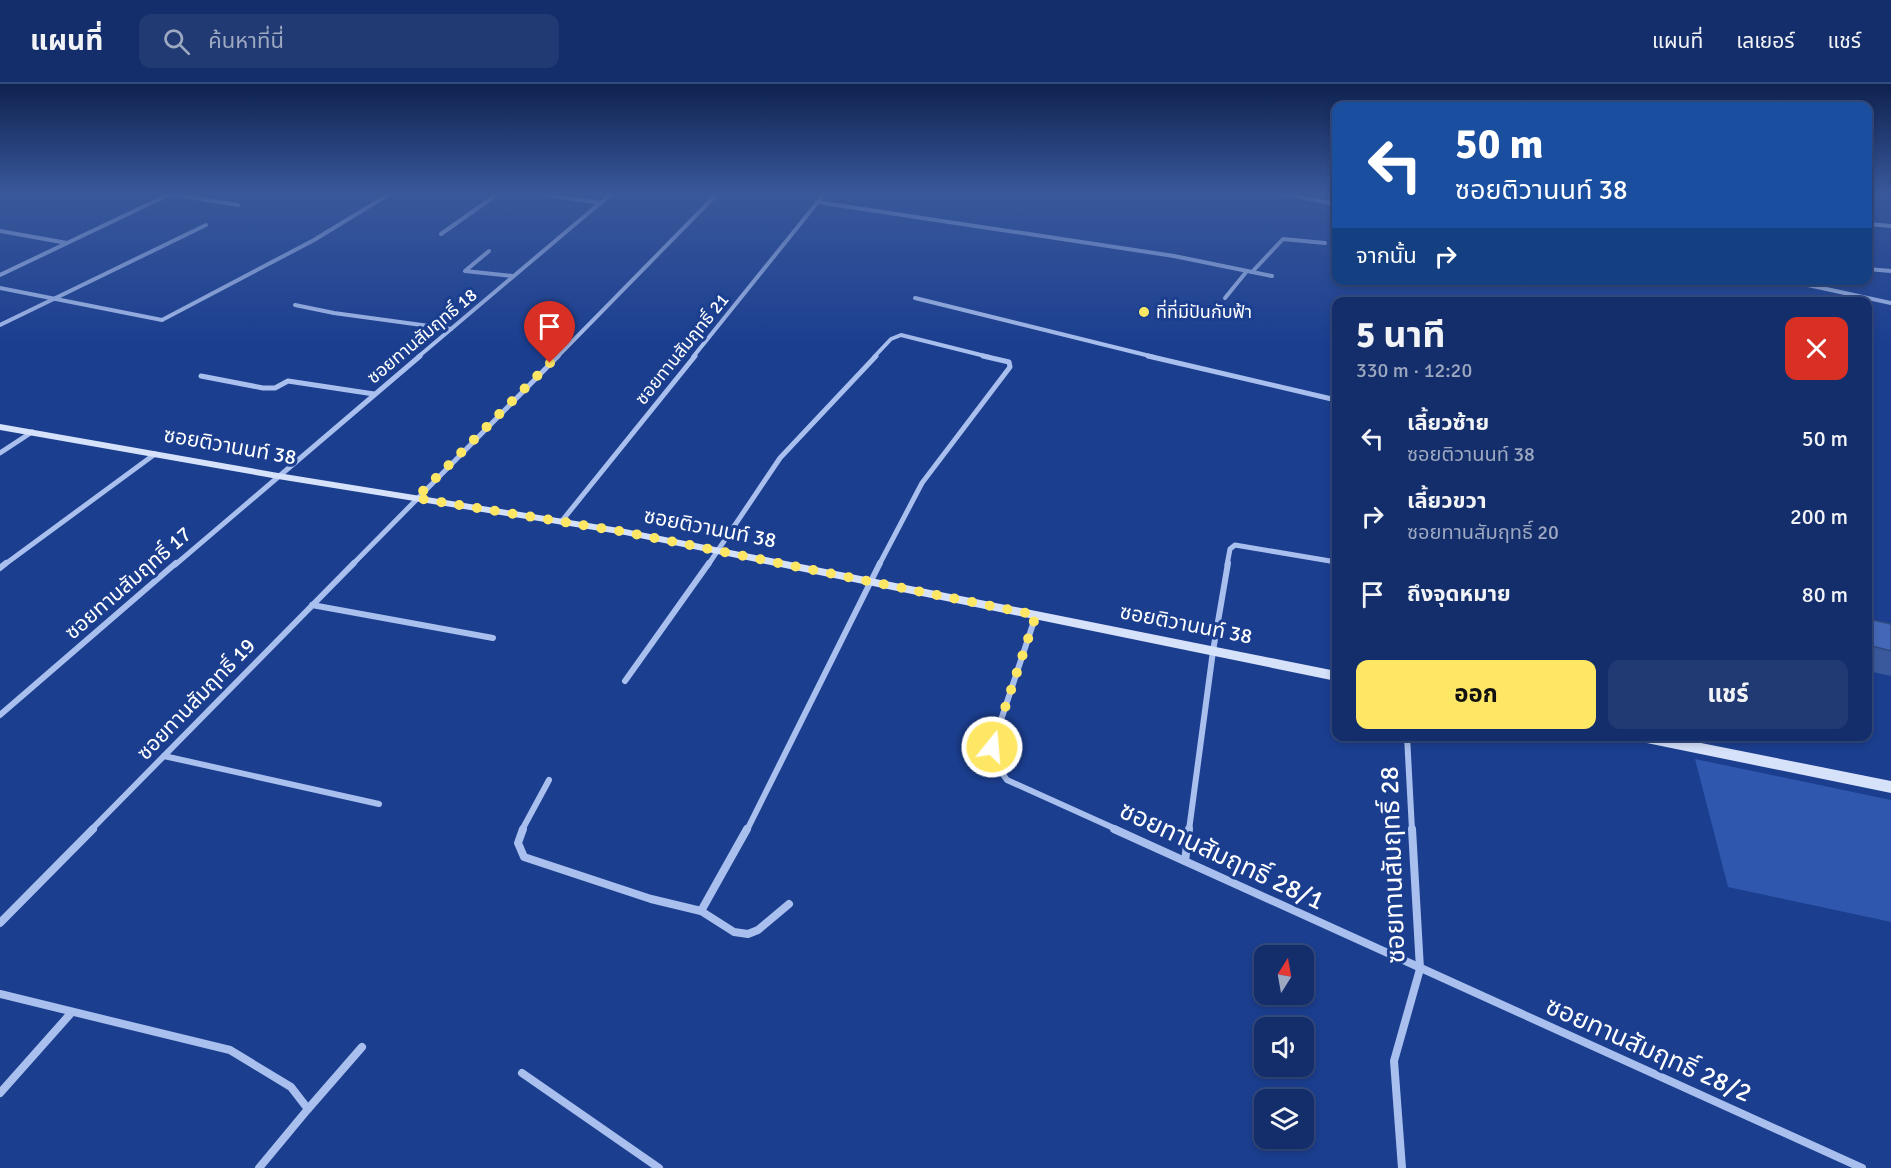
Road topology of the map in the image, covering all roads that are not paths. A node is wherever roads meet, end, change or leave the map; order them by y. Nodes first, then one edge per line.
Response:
1 (67, 244) edge
2 (168, 244) edge
3 (307, 244) edge
4 (552, 244) edge
5 (669, 244) edge
6 (784, 244) edge
7 (1092, 244) edge
8 (1278, 244) edge
9 (489, 251) dead end
10 (1872, 269) edge
11 (1891, 271) edge
12 (1250, 272) junction
13 (0, 274) edge
14 (513, 276) junction
15 (1272, 276) dead end
16 (1808, 285) edge
17 (0, 288) edge
18 (1863, 297) edge
19 (915, 298) dead end
20 (1225, 298) dead end
21 (53, 299) junction
22 (1872, 299) edge
23 (1891, 303) edge
24 (295, 305) dead end
25 (0, 325) edge
26 (451, 329) junction
27 (201, 375) dead end
28 (375, 394) junction
29 (1332, 399) edge
30 (0, 427) edge
31 (32, 432) junction
32 (0, 453) edge
33 (155, 454) junction
34 (278, 476) junction
35 (416, 498) junction
36 (561, 522) junction
37 (718, 551) junction
38 (1332, 561) edge
39 (0, 568) edge
40 (870, 582) junction
41 (312, 605) junction
42 (1036, 615) junction
43 (493, 638) dead end
44 (1213, 651) junction
45 (1332, 675) edge
46 (625, 681) dead end
47 (0, 715) edge
48 (1407, 741) edge
49 (1662, 741) edge
50 (164, 756) junction
51 (549, 780) dead end
52 (1891, 787) edge
53 (379, 804) dead end
54 (1185, 861) junction
55 (789, 904) dead end
56 (701, 911) junction
57 (0, 923) edge
58 (1420, 969) junction
59 (0, 994) edge
60 (72, 1012) junction
61 (362, 1047) dead end
62 (522, 1073) dead end
63 (0, 1093) edge
64 (308, 1109) junction
65 (259, 1168) edge
66 (659, 1168) edge
67 (1402, 1168) edge
68 (1862, 1168) edge

1 - 13 street
2 - 21 street
3 - 21 street
4 - 14 street, ซอยทานสัมฤทธิ์ 18
5 - 35 street, ซอยทานสัมฤทธิ์ 19
6 - 36 street, ซอยทานสัมฤทธิ์ 21
7 - 12 street
8 - 12 street
9 - 14 street
10 - 11 street
12 - 15 street
12 - 20 street
14 - 26 street, ซอยทานสัมฤทธิ์ 18
16 - 18 street
17 - 21 street
19 - 29 street
21 - 25 street
22 - 23 street
24 - 26 street
26 - 28 street, ซอยทานสัมฤทธิ์ 18
27 - 28 street
28 - 34 street, ซอยทานสัมฤทธิ์ 18
30 - 31 street, ซอยติวานนท์ 38
31 - 32 street
31 - 33 street, ซอยติวานนท์ 38
33 - 34 street, ซอยติวานนท์ 38
33 - 39 street
34 - 35 street, ซอยติวานนท์ 38
34 - 47 street, ซอยทานสัมฤทธิ์ 17
35 - 36 street, ซอยติวานนท์ 38
35 - 41 street, ซอยทานสัมฤทธิ์ 19
36 - 37 street, ซอยติวานนท์ 38
37 - 40 street, ซอยติวานนท์ 38
37 - 40 street
37 - 46 street
38 - 44 street
40 - 42 street, ซอยติวานนท์ 38
40 - 56 street
41 - 43 street
41 - 50 street, ซอยทานสัมฤทธิ์ 19
42 - 44 street, ซอยติวานนท์ 38
42 - 54 street, ซอยทานสัมฤทธิ์ 28/1
44 - 45 street, ซอยติวานนท์ 38
44 - 54 street
48 - 58 street, ซอยทานสัมฤทธิ์ 28
49 - 52 street
50 - 53 street
50 - 57 street, ซอยทานสัมฤทธิ์ 19
51 - 56 street
54 - 58 street, ซอยทานสัมฤทธิ์ 28/1
55 - 56 street
58 - 67 street, ซอยทานสัมฤทธิ์ 28
58 - 68 street, ซอยทานสัมฤทธิ์ 28/2
59 - 60 street
60 - 63 street
60 - 64 street
61 - 64 street
62 - 66 street
64 - 65 street

